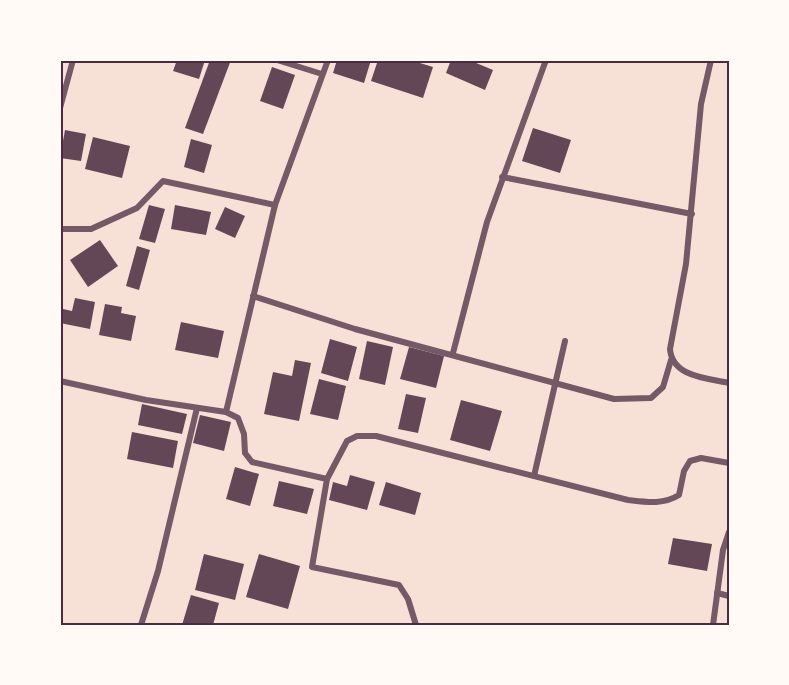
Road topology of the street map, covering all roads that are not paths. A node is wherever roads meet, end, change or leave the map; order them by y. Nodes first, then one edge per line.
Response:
1 (73, 60) edge
2 (278, 60) edge
3 (328, 60) edge
4 (546, 60) edge
5 (711, 60) edge
6 (322, 74) junction
7 (60, 108) edge
8 (502, 177) junction
9 (274, 205) junction
10 (692, 214) junction
11 (60, 229) edge
12 (253, 296) junction
13 (565, 341) dead end
14 (453, 353) junction
15 (671, 360) junction
16 (60, 381) edge
17 (556, 382) junction
18 (729, 383) edge
19 (197, 408) junction
20 (226, 412) junction
21 (729, 463) edge
22 (534, 476) junction
23 (327, 479) junction
24 (729, 532) edge
25 (717, 593) junction
26 (729, 596) edge
27 (141, 625) edge
28 (416, 625) edge
29 (713, 625) edge

1 - 7 street
2 - 6 street
3 - 6 street
4 - 8 street
5 - 10 street
6 - 9 street
8 - 10 street
8 - 14 street
9 - 11 street
9 - 12 street
10 - 15 street
12 - 14 street
12 - 20 street
13 - 17 street
14 - 17 street
15 - 17 street
15 - 18 street
16 - 19 street
17 - 22 street
19 - 20 street
19 - 27 street
20 - 23 street
21 - 22 street
22 - 23 street
23 - 28 street
24 - 25 street
25 - 26 street
25 - 29 street

